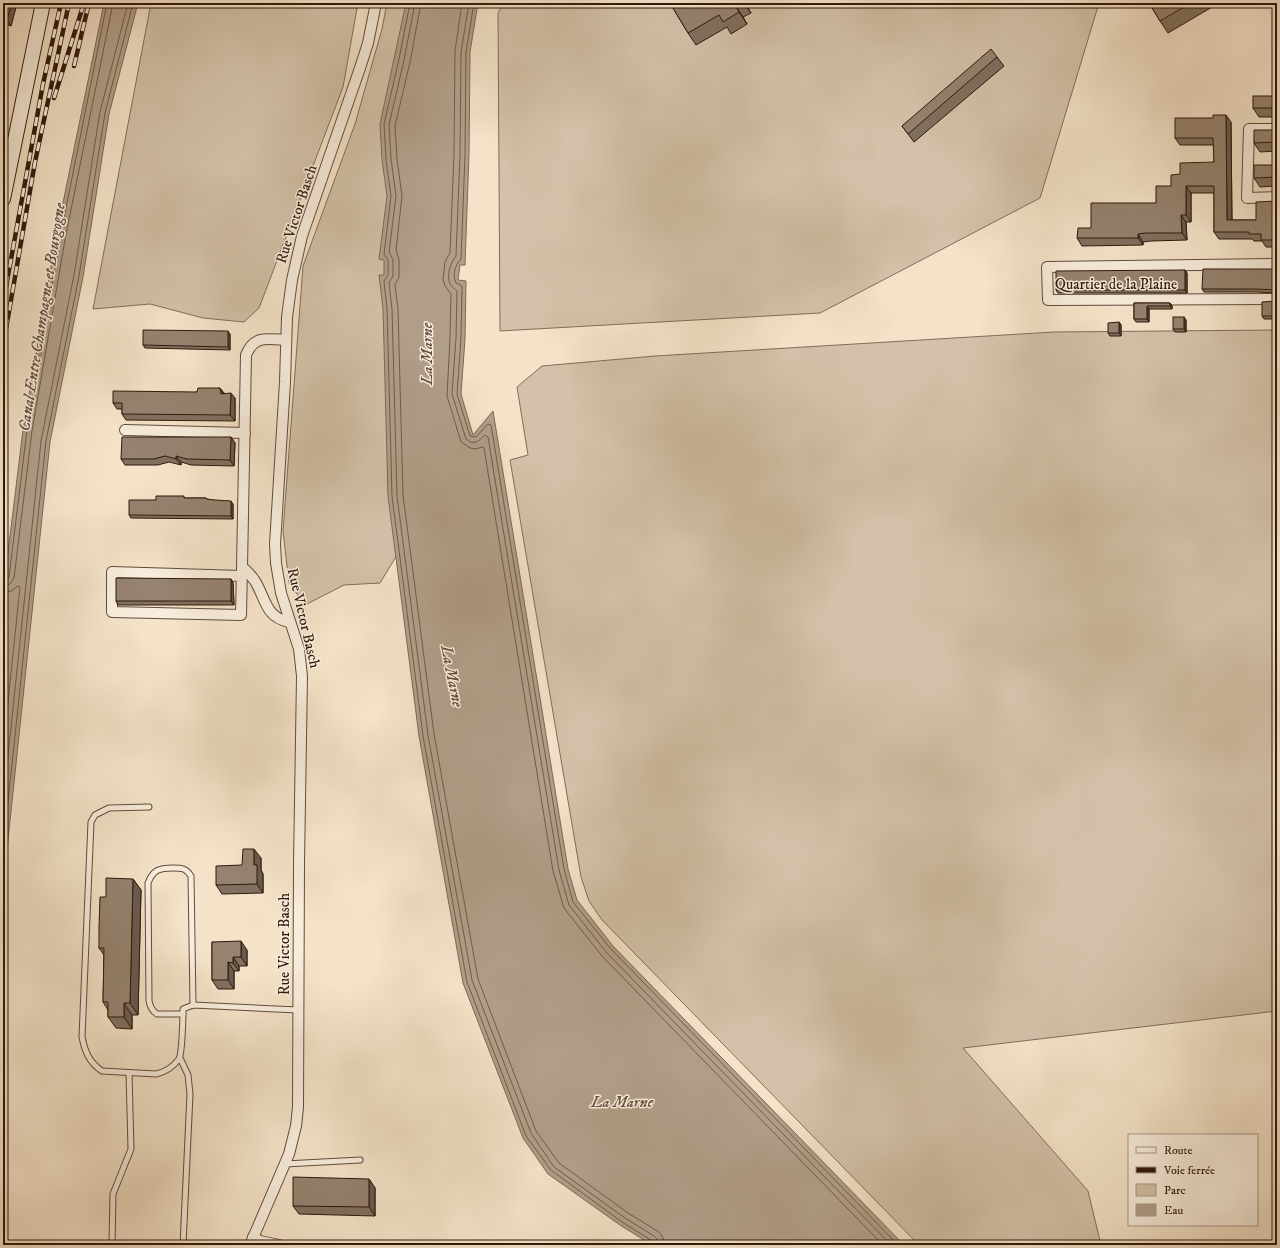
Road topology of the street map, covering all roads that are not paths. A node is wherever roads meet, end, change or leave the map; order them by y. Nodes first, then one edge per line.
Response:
1 (43, 3) edge
2 (376, 3) edge
3 (1277, 129) edge
4 (1277, 198) edge
5 (3, 199) edge
6 (1277, 264) edge
7 (1277, 299) edge
8 (286, 340) junction
9 (125, 430) dead end
10 (245, 433) junction
11 (242, 572) junction
12 (289, 622) junction
13 (149, 807) dead end
14 (193, 1005) junction
15 (298, 1010) junction
16 (183, 1014) junction
17 (180, 1058) junction
18 (129, 1073) junction
19 (360, 1160) dead end
20 (284, 1164) junction
21 (252, 1241) edge
22 (112, 1245) edge
23 (183, 1245) edge
24 (279, 1245) edge

1 - 5 street
2 - 8 street, Rue Victor Basch
3 - 4 street
6 - 7 street, Quartier de la Plaine
8 - 10 street
8 - 12 street, Rue Victor Basch
9 - 10 street
10 - 11 street
11 - 11 street
11 - 12 street
12 - 15 street, Rue Victor Basch
13 - 18 lane
14 - 15 lane
14 - 16 lane
14 - 16 lane
15 - 20 street, Rue Victor Basch
16 - 17 lane
17 - 18 lane
17 - 23 lane
18 - 22 lane
19 - 20 lane
20 - 21 street, Rue Victor Basch
21 - 24 street

